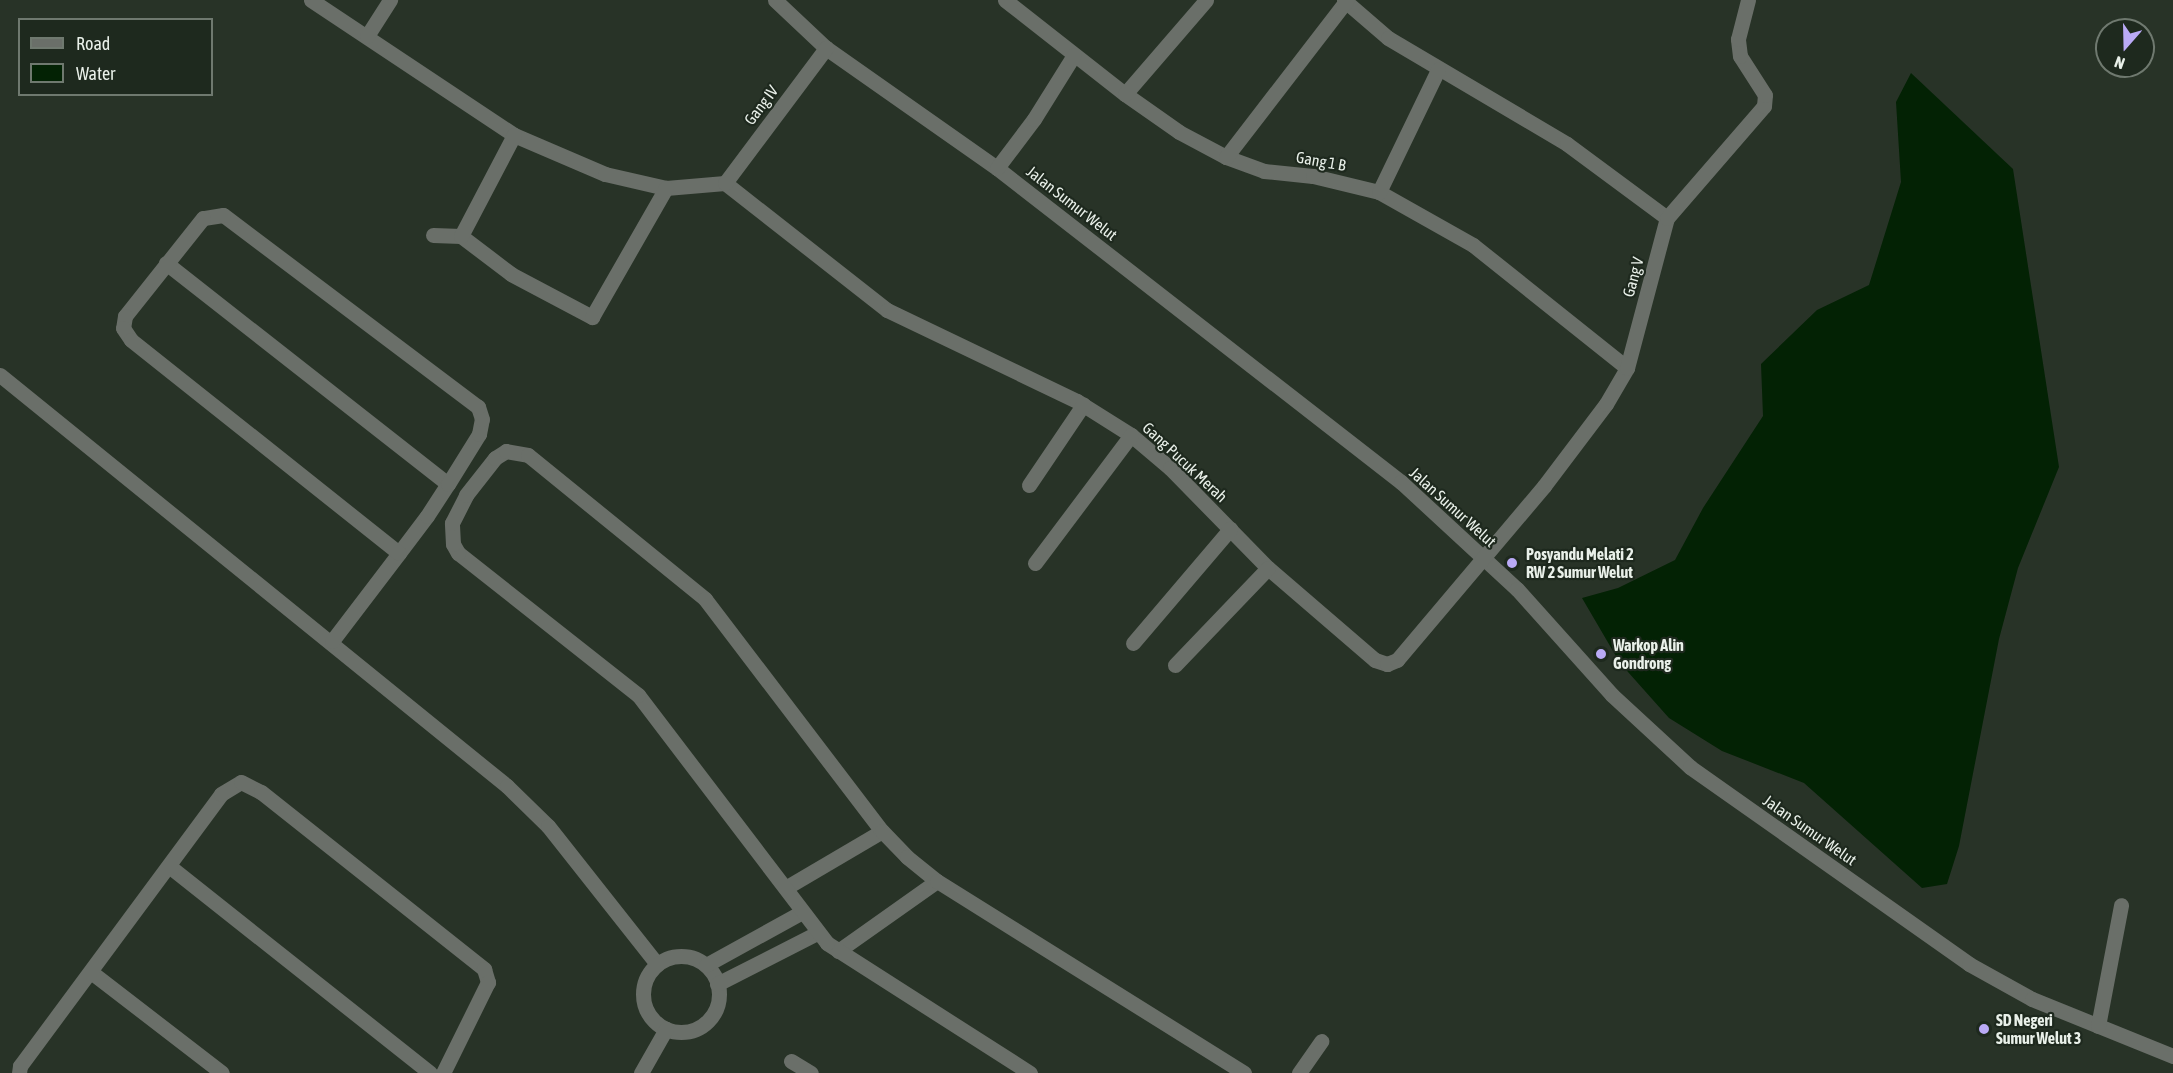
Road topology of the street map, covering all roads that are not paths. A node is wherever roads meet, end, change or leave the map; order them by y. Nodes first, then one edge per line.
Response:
1 (311, 0) edge
2 (390, 0) edge
3 (775, 0) edge
4 (1005, 0) edge
5 (1206, 0) edge
6 (1748, 0) edge
7 (1345, 1) edge
8 (1362, 6) edge
9 (367, 36) junction
10 (826, 48) junction
11 (1074, 55) junction
12 (1438, 70) junction
13 (1125, 94) junction
14 (514, 135) junction
15 (1226, 157) junction
16 (997, 168) junction
17 (724, 183) junction
18 (666, 188) junction
19 (1379, 192) junction
20 (1667, 218) junction
21 (434, 235) dead end
22 (461, 236) junction
23 (166, 263) junction
24 (1627, 368) junction
25 (0, 375) edge
26 (1083, 405) junction
27 (1131, 435) junction
28 (448, 484) junction
29 (1029, 485) dead end
30 (1230, 529) junction
31 (399, 553) junction
32 (1481, 556) junction
33 (1035, 563) dead end
34 (1268, 568) junction
35 (332, 641) junction
36 (1133, 643) dead end
37 (1174, 665) dead end
38 (882, 831) junction
39 (169, 866) junction
40 (937, 881) junction
41 (788, 888) junction
42 (2121, 905) dead end
43 (802, 912) junction
44 (817, 933) junction
45 (838, 951) junction
46 (657, 964) junction
47 (705, 965) junction
48 (91, 972) junction
49 (717, 984) junction
50 (2098, 1026) junction
51 (666, 1029) junction
52 (1321, 1041) dead end
53 (2173, 1056) edge
54 (791, 1061) dead end
55 (19, 1073) edge
56 (222, 1073) edge
57 (430, 1073) edge
58 (443, 1073) edge
59 (641, 1073) edge
60 (811, 1073) edge
61 (1030, 1073) edge
62 (1244, 1073) edge
63 (1299, 1073) edge

1 - 9 street
2 - 9 street
3 - 10 street, Jalan Sumur Welut
4 - 11 street, Gang 1 B
5 - 13 street
6 - 20 street, Gang V
7 - 8 street
7 - 15 street
8 - 12 street
9 - 14 street
10 - 16 street, Jalan Sumur Welut
10 - 17 street, Gang IV
11 - 13 street, Gang 1 B
11 - 16 street
12 - 19 street
12 - 20 street
13 - 15 street, Gang 1 B
14 - 18 street
14 - 22 street
15 - 19 street, Gang 1 B
16 - 32 street, Jalan Sumur Welut
17 - 18 street
17 - 26 street, Gang Pucuk Merah
18 - 22 street
19 - 24 street, Gang 1 B
20 - 24 street, Gang V
21 - 22 street
23 - 28 street
23 - 28 street
23 - 31 street
24 - 32 street, Gang V
25 - 35 street
26 - 27 street, Gang Pucuk Merah
26 - 29 street
27 - 30 street, Gang Pucuk Merah
27 - 33 street
28 - 31 street
30 - 34 street, Gang Pucuk Merah
30 - 36 street
31 - 35 street
32 - 34 street, Gang Pucuk Merah
32 - 50 street, Jalan Sumur Welut
34 - 37 street
35 - 46 street
38 - 40 street
38 - 41 street
38 - 41 street
39 - 48 street
39 - 57 street
39 - 58 street
40 - 45 street
40 - 62 street
41 - 43 street
42 - 50 street
43 - 44 street
43 - 47 street
44 - 45 street
44 - 49 street
45 - 61 street
46 - 47 street
46 - 51 street
47 - 49 street
48 - 55 street
48 - 56 street
49 - 51 street
50 - 53 street, Jalan Sumur Welut
51 - 59 street
52 - 63 street
54 - 60 street

